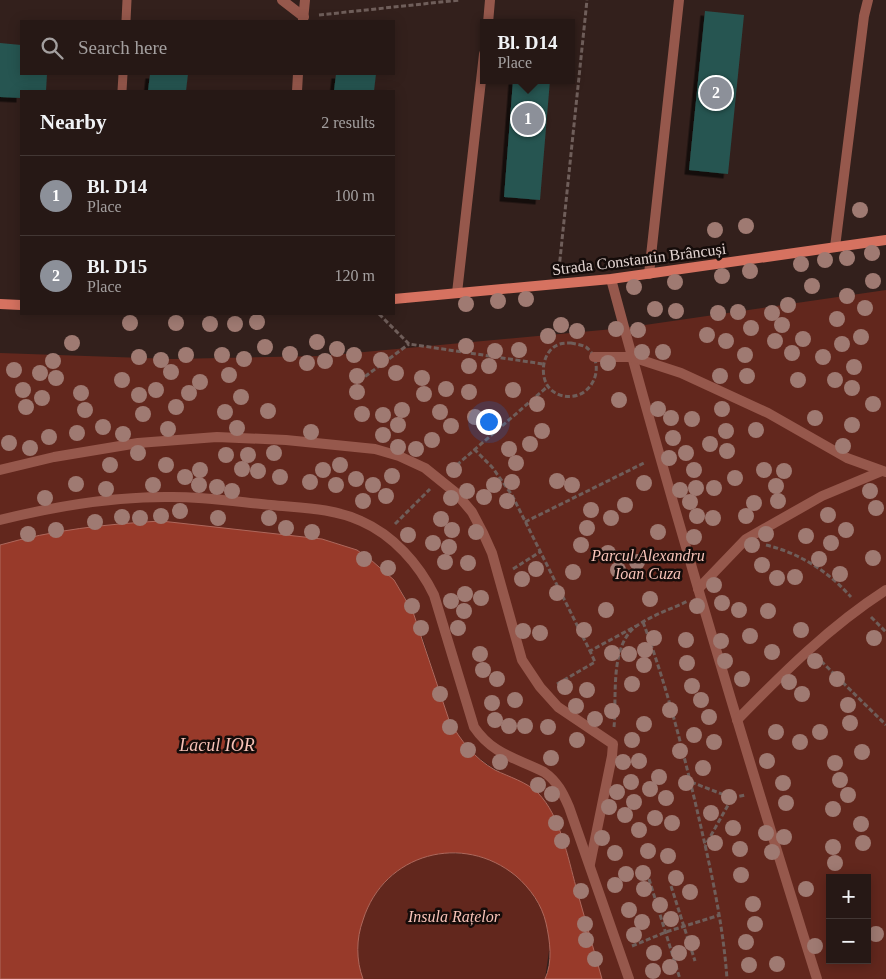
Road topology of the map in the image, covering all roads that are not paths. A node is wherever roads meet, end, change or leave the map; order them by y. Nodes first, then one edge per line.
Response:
1 (127, 0) edge
2 (282, 0) edge
3 (306, 0) edge
4 (490, 0) edge
5 (679, 0) edge
6 (868, 0) edge
7 (304, 19) edge
8 (488, 19) edge
9 (126, 20) edge
10 (123, 75) edge
11 (298, 75) edge
12 (481, 84) edge
13 (122, 90) edge
14 (296, 90) edge
15 (886, 240) edge
16 (835, 248) junction
17 (649, 274) junction
18 (611, 279) junction
19 (457, 293) junction
20 (395, 299) edge
21 (0, 304) edge
22 (20, 305) edge
23 (594, 357) road end
24 (632, 357) junction
25 (0, 470) edge
26 (884, 472) edge
27 (0, 520) edge
28 (886, 590) edge
29 (699, 592) junction
30 (737, 720) junction
31 (590, 865) junction
32 (629, 979) edge
33 (817, 979) edge

1 - 9 lane
2 - 7 street
3 - 7 street
4 - 8 street
5 - 17 street
6 - 16 street
10 - 13 lane
11 - 14 street
12 - 19 street
15 - 16 main road, Strada Constantin Brâncuși
16 - 17 main road, Strada Constantin Brâncuși
17 - 18 main road, Strada Constantin Brâncuși
18 - 19 main road, Strada Constantin Brâncuși
18 - 24 street
19 - 20 main road, Strada Constantin Brâncuși
21 - 22 main road
23 - 24 street
24 - 26 street
24 - 29 street
25 - 31 street
26 - 29 street
27 - 31 street
28 - 30 street
29 - 30 street
30 - 33 street
31 - 32 street

